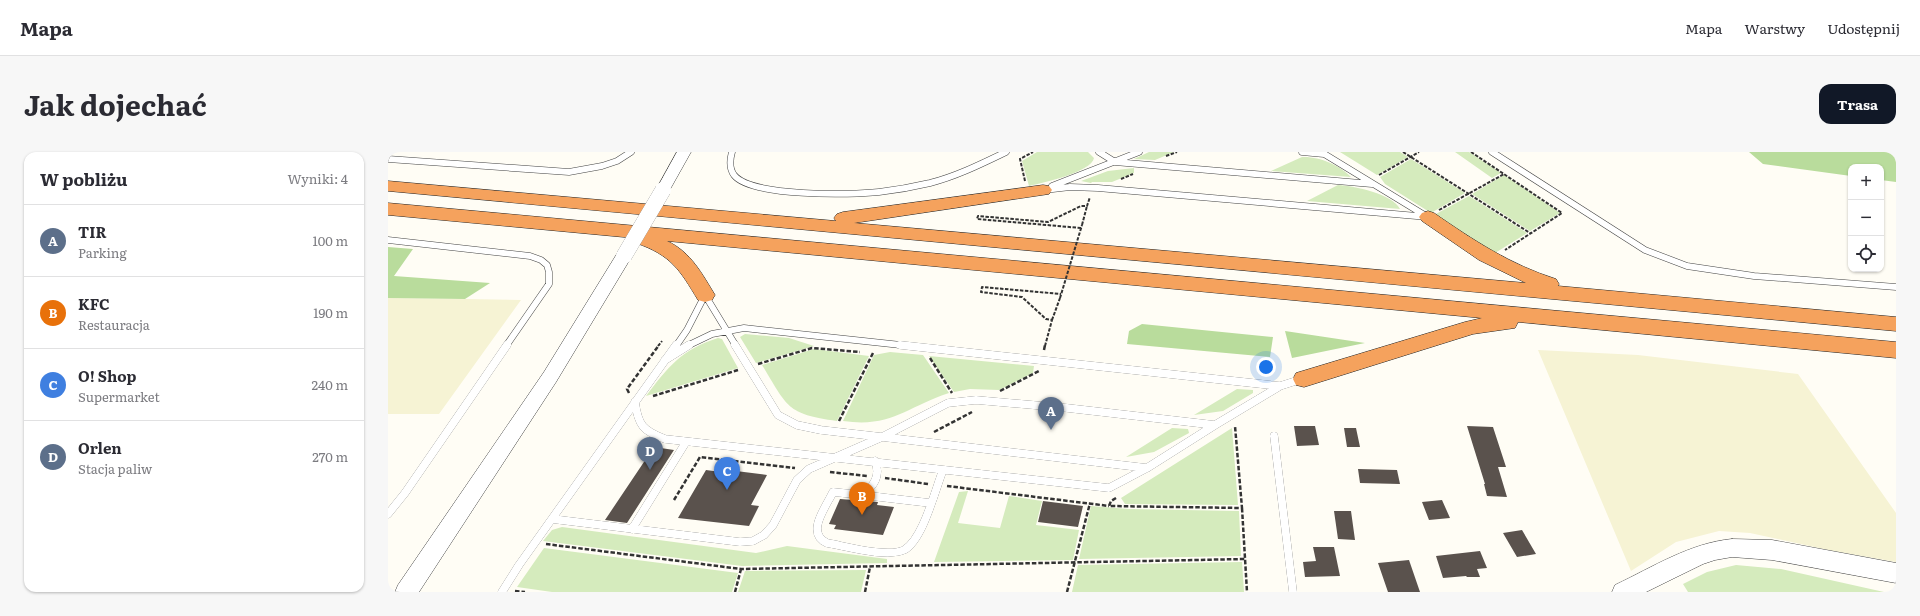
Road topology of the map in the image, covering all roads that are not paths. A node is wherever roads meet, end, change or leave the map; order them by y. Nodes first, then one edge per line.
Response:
1 (631, 152) edge
2 (684, 152) edge
3 (732, 152) edge
4 (1006, 152) edge
5 (1099, 152) edge
6 (1139, 152) edge
7 (1302, 152) edge
8 (1492, 152) edge
9 (1322, 153) edge
10 (388, 159) edge
11 (1115, 162) junction
12 (1372, 184) junction
13 (388, 186) edge
14 (1035, 188) junction
15 (388, 209) edge
16 (1432, 214) junction
17 (770, 221) junction
18 (605, 229) junction
19 (388, 240) edge
20 (1896, 287) edge
21 (705, 295) junction
22 (1587, 295) junction
23 (1609, 322) junction
24 (1896, 324) edge
25 (725, 330) junction
26 (1896, 350) edge
27 (665, 360) junction
28 (1304, 379) joint
29 (1280, 386) junction
30 (635, 402) junction
31 (1215, 424) junction
32 (1274, 436) dead end
33 (882, 437) junction
34 (686, 442) junction
35 (837, 457) junction
36 (875, 461) junction
37 (1147, 468) junction
38 (943, 470) junction
39 (862, 495) junction
40 (930, 503) junction
41 (388, 514) edge
42 (552, 519) junction
43 (632, 529) junction
44 (1896, 573) edge
45 (406, 592) edge
46 (502, 592) edge
47 (1293, 592) edge
48 (1623, 592) edge

1 - 10 lane
2 - 45 street, bridge
3 - 4 lane
5 - 11 lane
6 - 11 lane
7 - 9 lane
8 - 20 lane
9 - 12 lane
11 - 12 lane
11 - 14 lane
12 - 16 lane
13 - 17 highway
14 - 16 lane
14 - 17 highway
15 - 18 highway
16 - 22 highway
17 - 22 highway
18 - 21 highway
18 - 23 highway
19 - 41 lane
21 - 25 lane
21 - 27 lane
22 - 24 highway
23 - 26 highway
23 - 28 highway
25 - 27 lane
25 - 29 lane
25 - 33 lane
27 - 30 lane
28 - 29 lane
29 - 31 lane
30 - 34 lane
30 - 42 lane
31 - 33 lane
31 - 37 lane
32 - 47 lane
33 - 35 lane
33 - 37 lane
34 - 35 lane
34 - 43 lane
35 - 36 lane
35 - 43 lane
36 - 38 lane
36 - 39 lane
37 - 38 lane
38 - 40 lane
39 - 40 lane
39 - 40 lane
42 - 43 lane
42 - 46 lane
44 - 48 street

